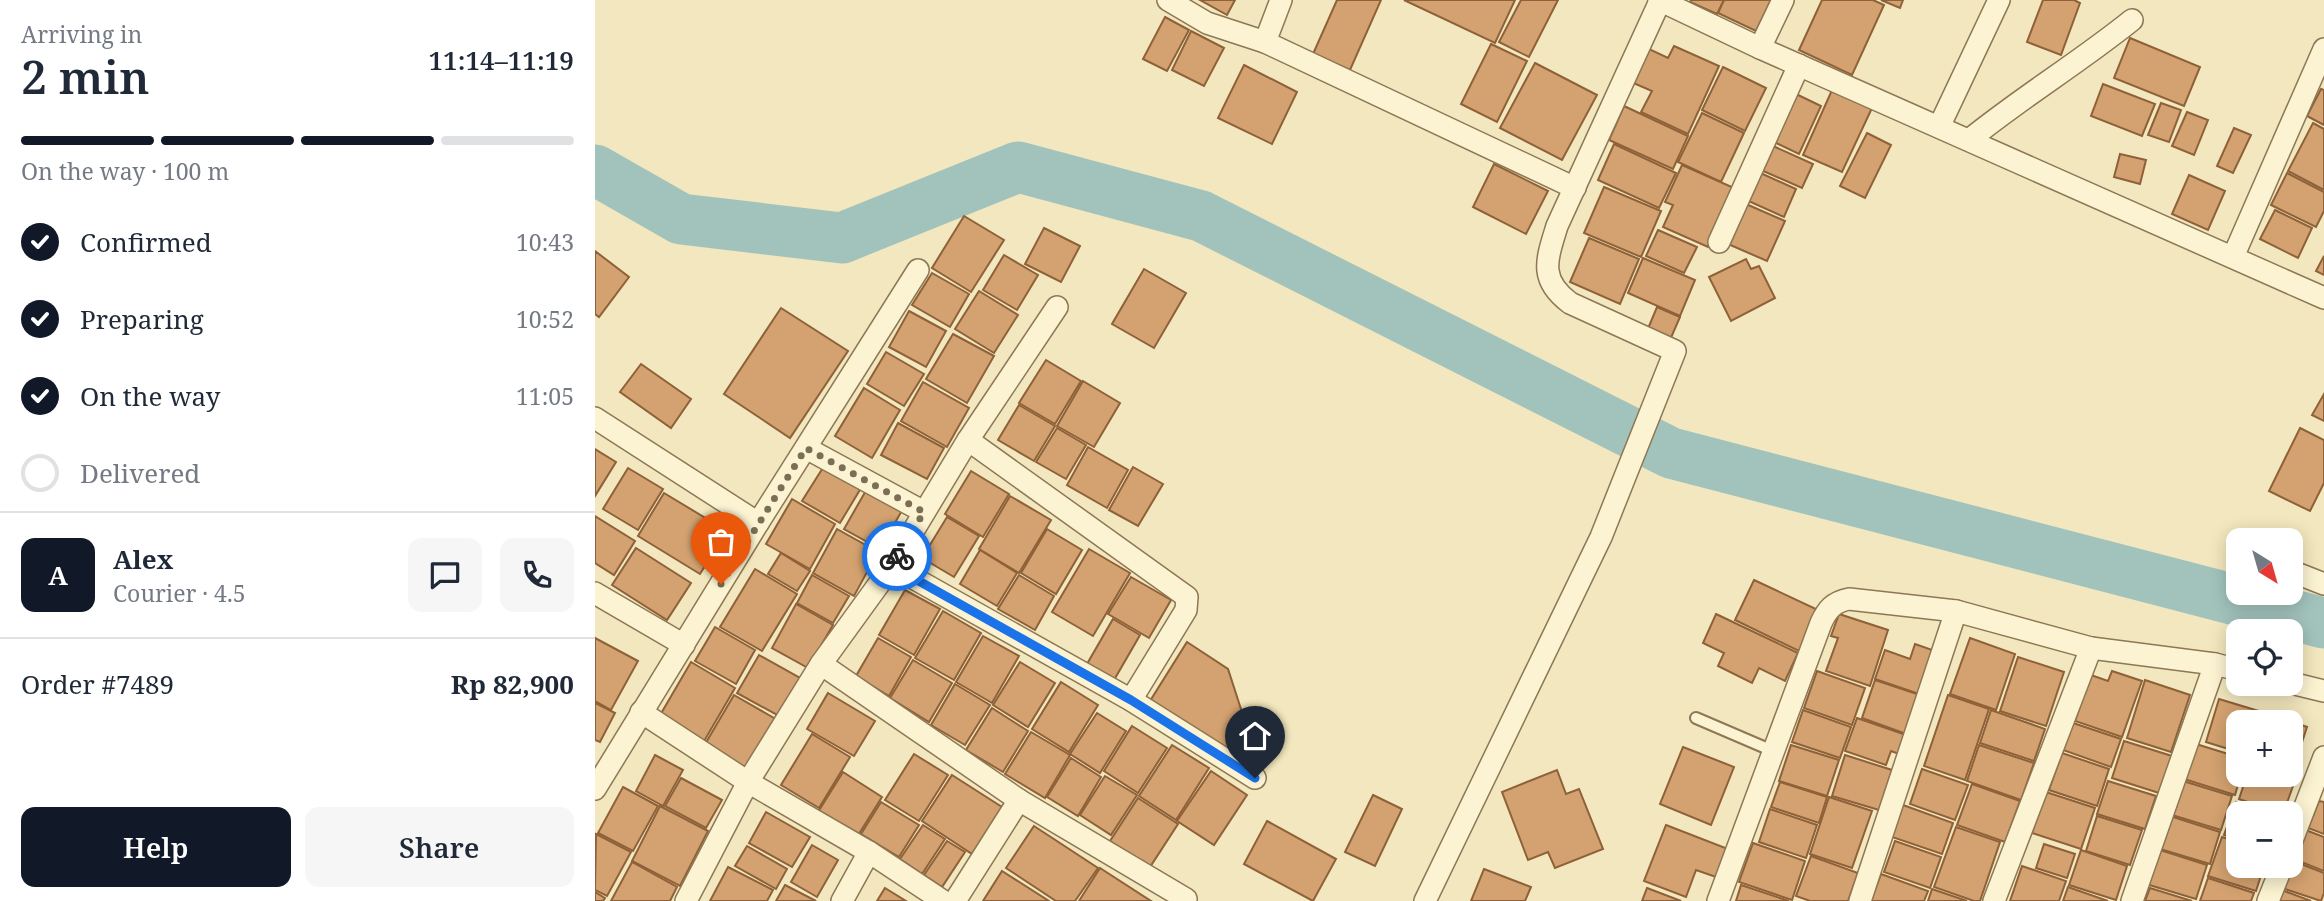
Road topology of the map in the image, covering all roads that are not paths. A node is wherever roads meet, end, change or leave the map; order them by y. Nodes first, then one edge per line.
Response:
1 (1168, 0) edge
2 (1281, 0) edge
3 (1659, 0) edge
4 (1783, 0) edge
5 (1999, 0) edge
6 (2132, 20) dead end
7 (1265, 42) junction
8 (1760, 48) junction
9 (2324, 49) edge
10 (1799, 65) junction
11 (1939, 127) junction
12 (1969, 140) junction
13 (1575, 188) junction
14 (1720, 242) dead end
15 (2233, 257) junction
16 (918, 270) dead end
17 (2324, 298) edge
18 (1057, 307) dead end
19 (595, 418) edge
20 (968, 440) junction
21 (806, 448) junction
22 (924, 512) junction
23 (758, 523) junction
24 (892, 566) junction
25 (2303, 576) edge
26 (2324, 584) edge
27 (595, 593) edge
28 (1956, 611) junction
29 (684, 645) junction
30 (2091, 648) junction
31 (821, 664) junction
32 (2215, 664) junction
33 (2226, 667) edge
34 (2303, 686) edge
35 (2324, 691) edge
36 (1131, 700) junction
37 (641, 712) junction
38 (1696, 718) dead end
39 (1773, 751) junction
40 (2324, 757) edge
41 (1255, 778) dead end
42 (748, 782) junction
43 (595, 789) edge
44 (1020, 800) junction
45 (2303, 812) edge
46 (869, 852) junction
47 (2277, 878) edge
48 (1186, 899) dead end
49 (686, 901) edge
50 (842, 901) edge
51 (943, 901) edge
52 (955, 901) edge
53 (1426, 901) edge
54 (1718, 901) edge
55 (1860, 901) edge
56 (1994, 901) edge
57 (2132, 901) edge
58 (2268, 901) edge

1 - 7 street
2 - 7 street
3 - 8 street
3 - 13 street
4 - 8 street
5 - 11 street
6 - 12 street
7 - 13 street
8 - 10 street
9 - 15 street
10 - 11 street
10 - 14 street
11 - 12 street
12 - 15 street
13 - 53 street
15 - 17 street
16 - 21 street
18 - 20 street
19 - 23 street
20 - 22 street
20 - 36 street
21 - 22 street
21 - 23 street
22 - 24 street
23 - 29 street
24 - 31 street
24 - 36 street
25 - 26 street
27 - 29 street
28 - 30 street
28 - 39 street
28 - 55 street
29 - 37 street
30 - 32 street
30 - 56 street
31 - 42 street
31 - 44 street
32 - 33 street
32 - 57 street
34 - 35 street
36 - 41 street
37 - 42 street
37 - 43 street
38 - 39 lane
39 - 54 street
40 - 45 street
42 - 46 street
42 - 49 street
44 - 48 street
44 - 52 street
46 - 50 street
46 - 51 street
47 - 58 street

